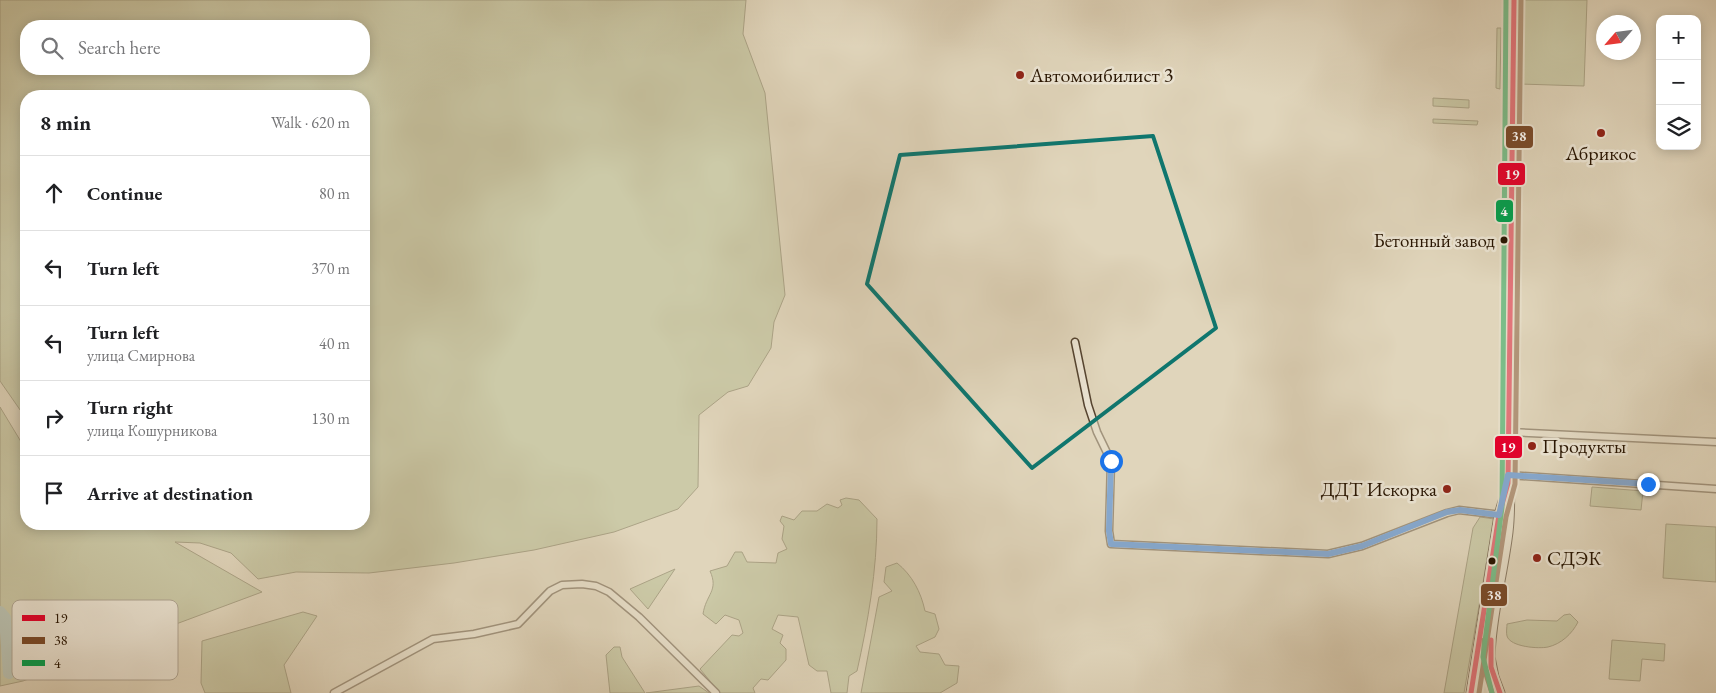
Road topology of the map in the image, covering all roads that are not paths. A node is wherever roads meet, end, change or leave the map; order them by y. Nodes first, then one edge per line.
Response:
1 (1514, 0) edge
2 (1075, 342) dead end
3 (1508, 432) junction
4 (1716, 442) edge
5 (1508, 479) junction
6 (1716, 489) edge
7 (1499, 515) junction
8 (1510, 516) junction
9 (334, 693) edge
10 (716, 693) edge
11 (1471, 693) edge
12 (1500, 693) edge

1 - 3 main road
2 - 7 street
3 - 4 street
3 - 5 main road
5 - 6 street
5 - 7 main road
5 - 8 main road
7 - 8 street
7 - 11 main road
8 - 12 main road
9 - 10 street

